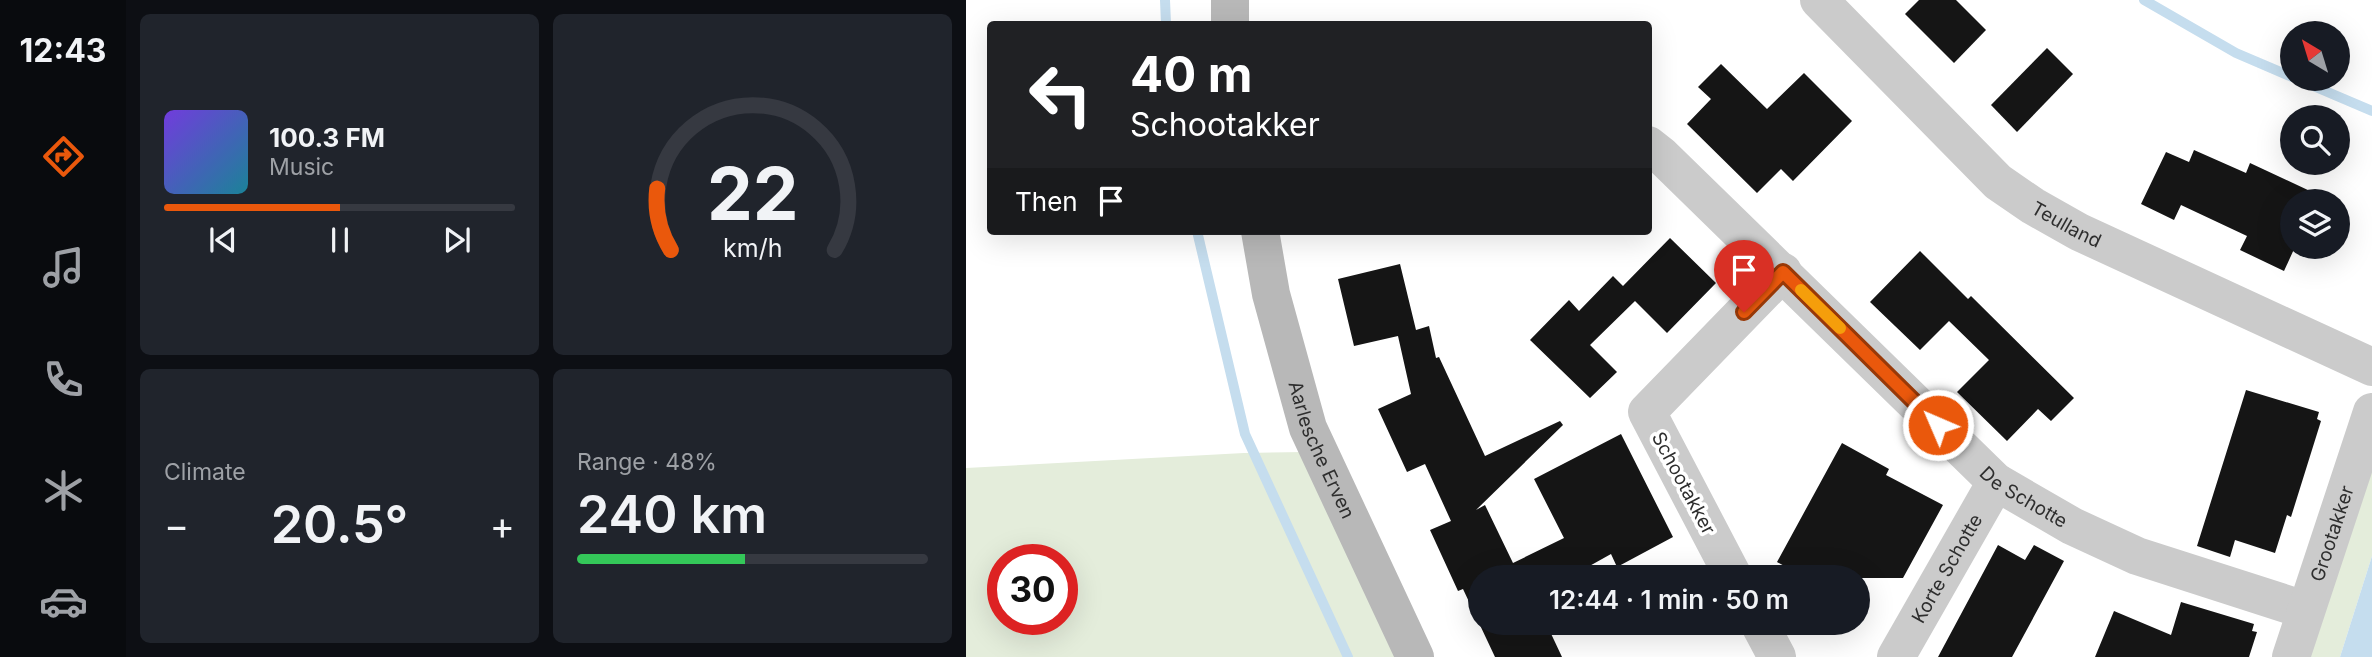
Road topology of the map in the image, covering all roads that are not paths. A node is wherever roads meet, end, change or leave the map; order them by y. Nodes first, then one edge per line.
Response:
1 (1230, 0) edge
2 (1819, 0) edge
3 (1230, 21) edge
4 (1652, 148) edge
5 (1260, 235) edge
6 (1783, 272) junction
7 (2372, 367) edge
8 (2372, 412) edge
9 (1996, 482) junction
10 (1727, 565) edge
11 (2305, 610) junction
12 (1765, 635) edge
13 (1415, 657) edge
14 (1777, 657) edge
15 (1896, 657) edge
16 (2291, 657) edge

1 - 3 street
2 - 7 street, Teulland
4 - 6 street, De Schotte
5 - 13 street, Aarlesche Erven
6 - 9 street, De Schotte
6 - 10 street, Schootakker
8 - 11 street, Grootakker
9 - 11 street, De Schotte
9 - 15 street, Korte Schotte
11 - 16 street, Grootakker
12 - 14 street

